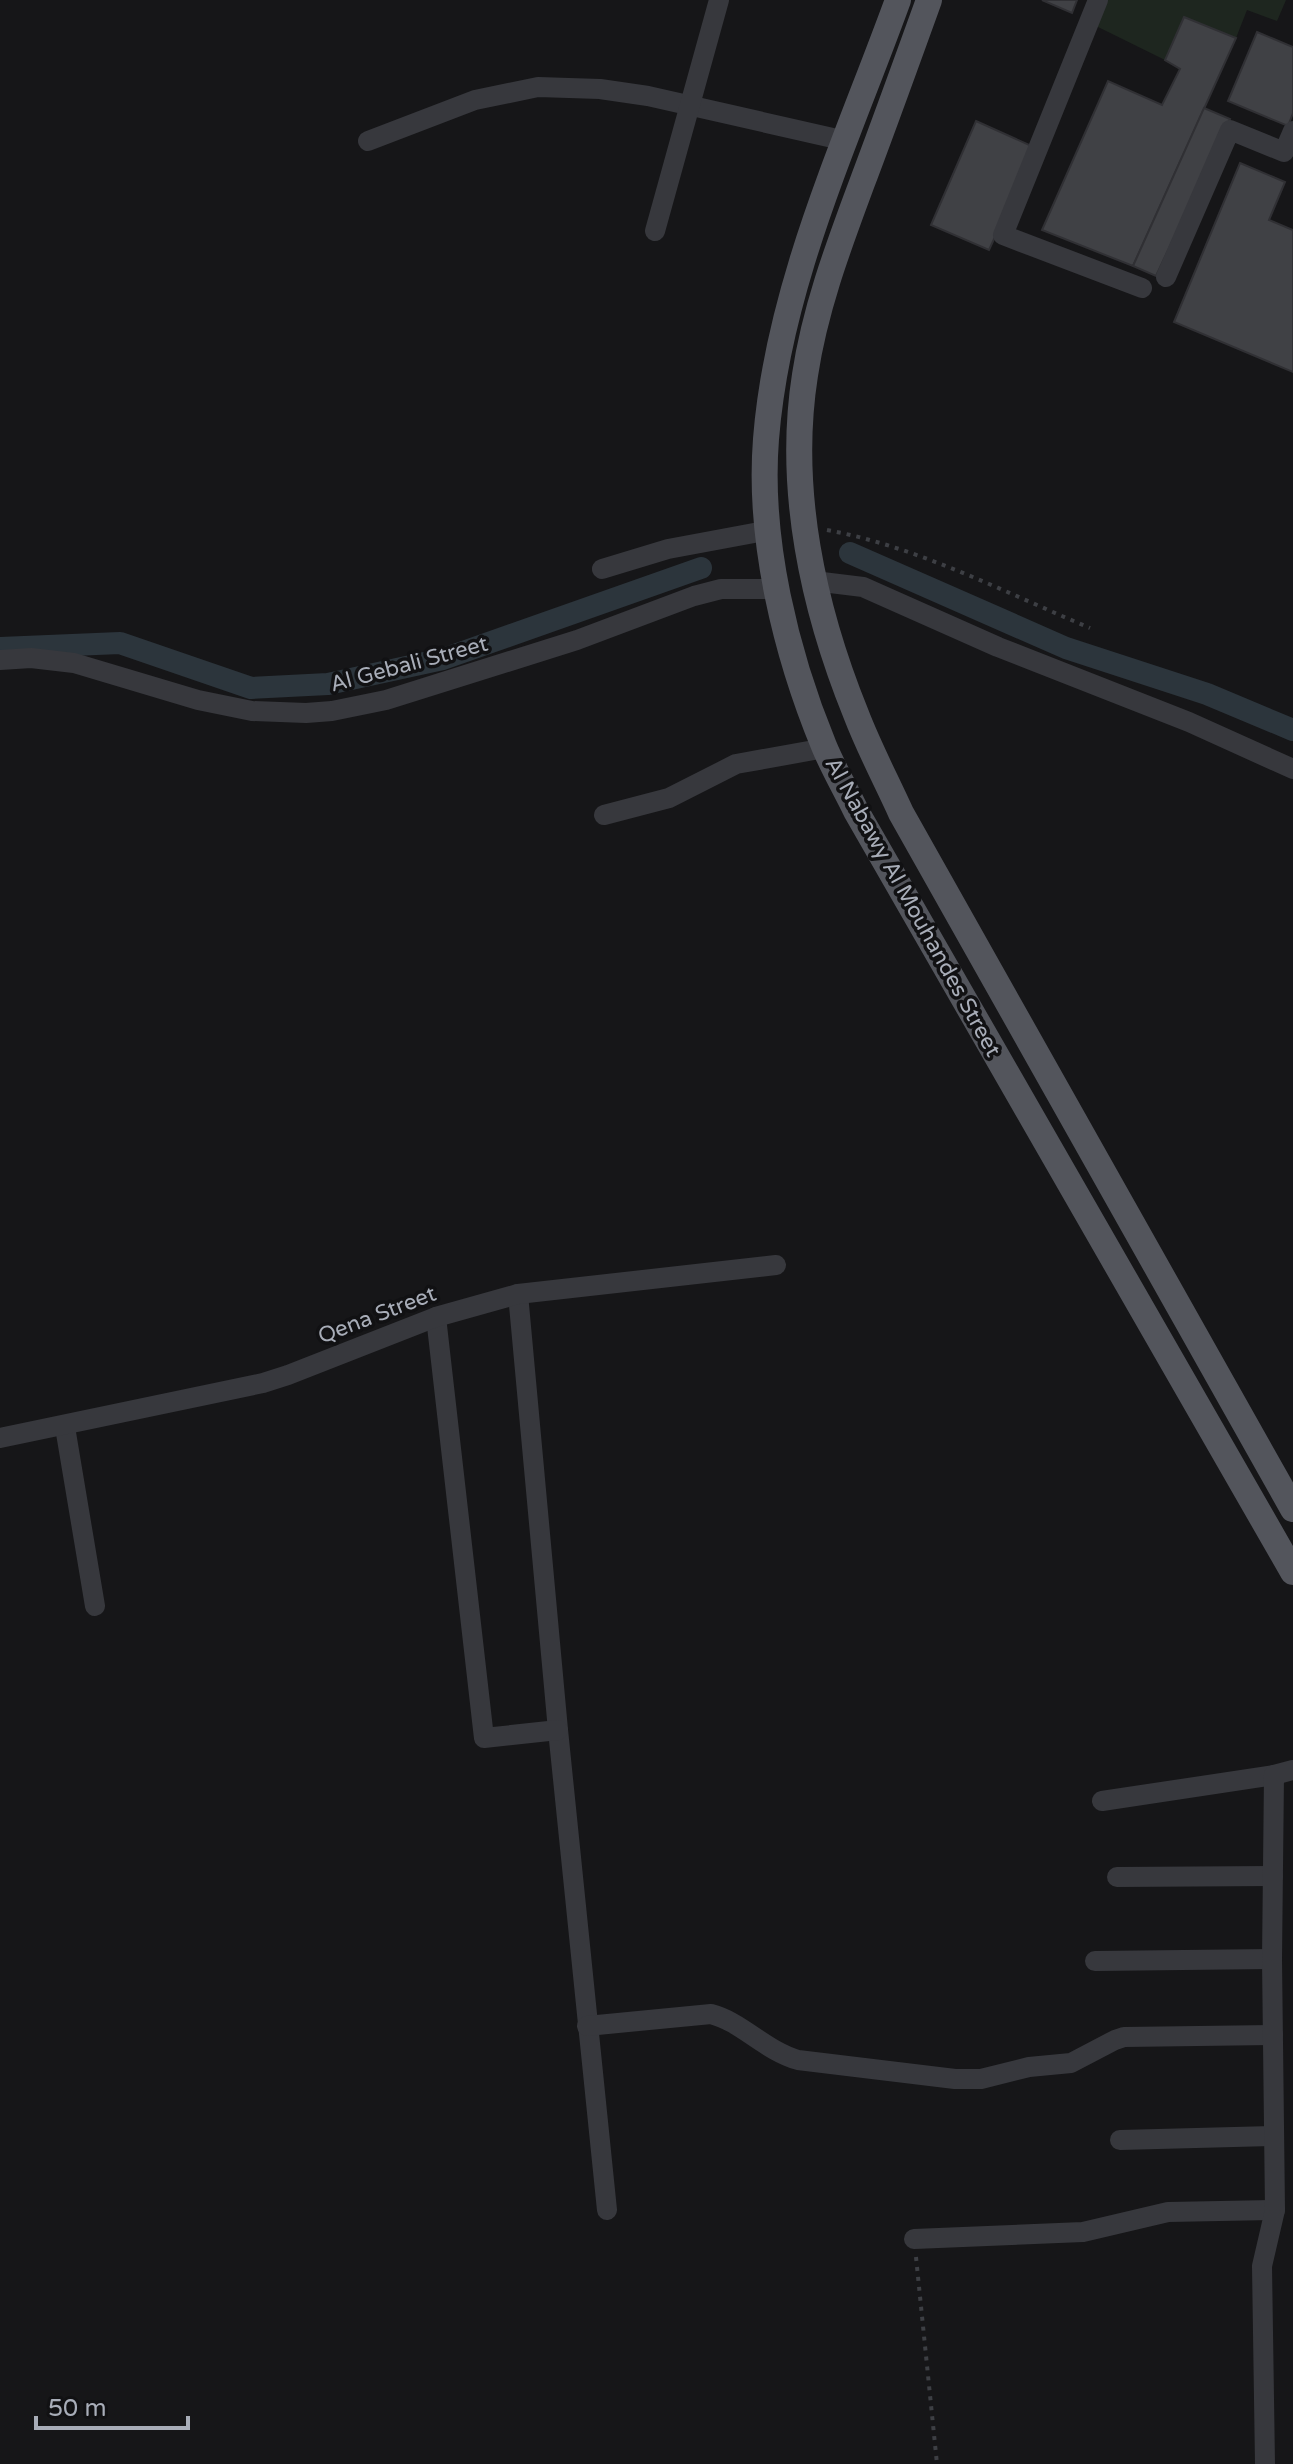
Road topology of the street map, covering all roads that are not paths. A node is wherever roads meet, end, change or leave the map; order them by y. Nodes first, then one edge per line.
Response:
1 (719, 0) edge
2 (898, 0) edge
3 (929, 0) edge
4 (1098, 0) edge
5 (689, 105) junction
6 (1293, 131) edge
7 (368, 141) dead end
8 (846, 141) junction
9 (655, 231) dead end
10 (1166, 277) dead end
11 (1142, 288) dead end
12 (770, 530) junction
13 (602, 569) dead end
14 (814, 581) junction
15 (777, 589) junction
16 (0, 660) edge
17 (825, 748) junction
18 (1293, 769) edge
19 (604, 815) dead end
20 (997, 988) junction
21 (967, 1005) junction
22 (1025, 1038) junction
23 (996, 1055) junction
24 (776, 1265) dead end
25 (518, 1294) junction
26 (436, 1317) junction
27 (65, 1427) junction
28 (0, 1438) edge
29 (1293, 1509) edge
30 (1293, 1572) edge
31 (95, 1606) dead end
32 (558, 1730) junction
33 (1284, 1773) edge
34 (1102, 1801) dead end
35 (1273, 1876) junction
36 (1117, 1877) dead end
37 (1272, 1959) junction
38 (1095, 1961) dead end
39 (587, 2026) junction
40 (1273, 2035) junction
41 (1274, 2136) junction
42 (1120, 2140) dead end
43 (607, 2210) dead end
44 (1275, 2210) junction
45 (914, 2239) road end
46 (1265, 2464) edge

1 - 5 street
2 - 8 main road, Al Nabawy Al Mouhandes Street
3 - 14 main road, Al Nabawy Al Mouhandes Street
4 - 11 street
5 - 7 street
5 - 8 street
5 - 9 street
6 - 10 street
8 - 12 main road, Al Nabawy Al Mouhandes Street
12 - 13 street
12 - 15 main road, Al Nabawy Al Mouhandes Street
14 - 18 street
14 - 20 main road, Al Nabawy Al Mouhandes Street
15 - 16 street, Al Gebali Street
15 - 17 main road, Al Nabawy Al Mouhandes Street
17 - 19 street
17 - 21 main road, Al Nabawy Al Mouhandes Street
20 - 21 main road
20 - 22 main road, Al Nabawy Al Mouhandes Street
21 - 23 main road, Al Nabawy Al Mouhandes Street
22 - 23 main road
22 - 29 main road, Al Nabawy Al Mouhandes Street
23 - 30 main road, Al Nabawy Al Mouhandes Street
24 - 25 street, Qena Street
25 - 26 street, Qena Street
25 - 32 street
26 - 27 street, Qena Street
26 - 32 street
27 - 28 street, Qena Street
27 - 31 street
32 - 39 street
33 - 34 street
33 - 35 street
35 - 36 street
35 - 37 street
37 - 38 street
37 - 40 street
39 - 40 street
39 - 43 street
40 - 41 street
41 - 42 street
41 - 44 street
44 - 45 street
44 - 46 street

